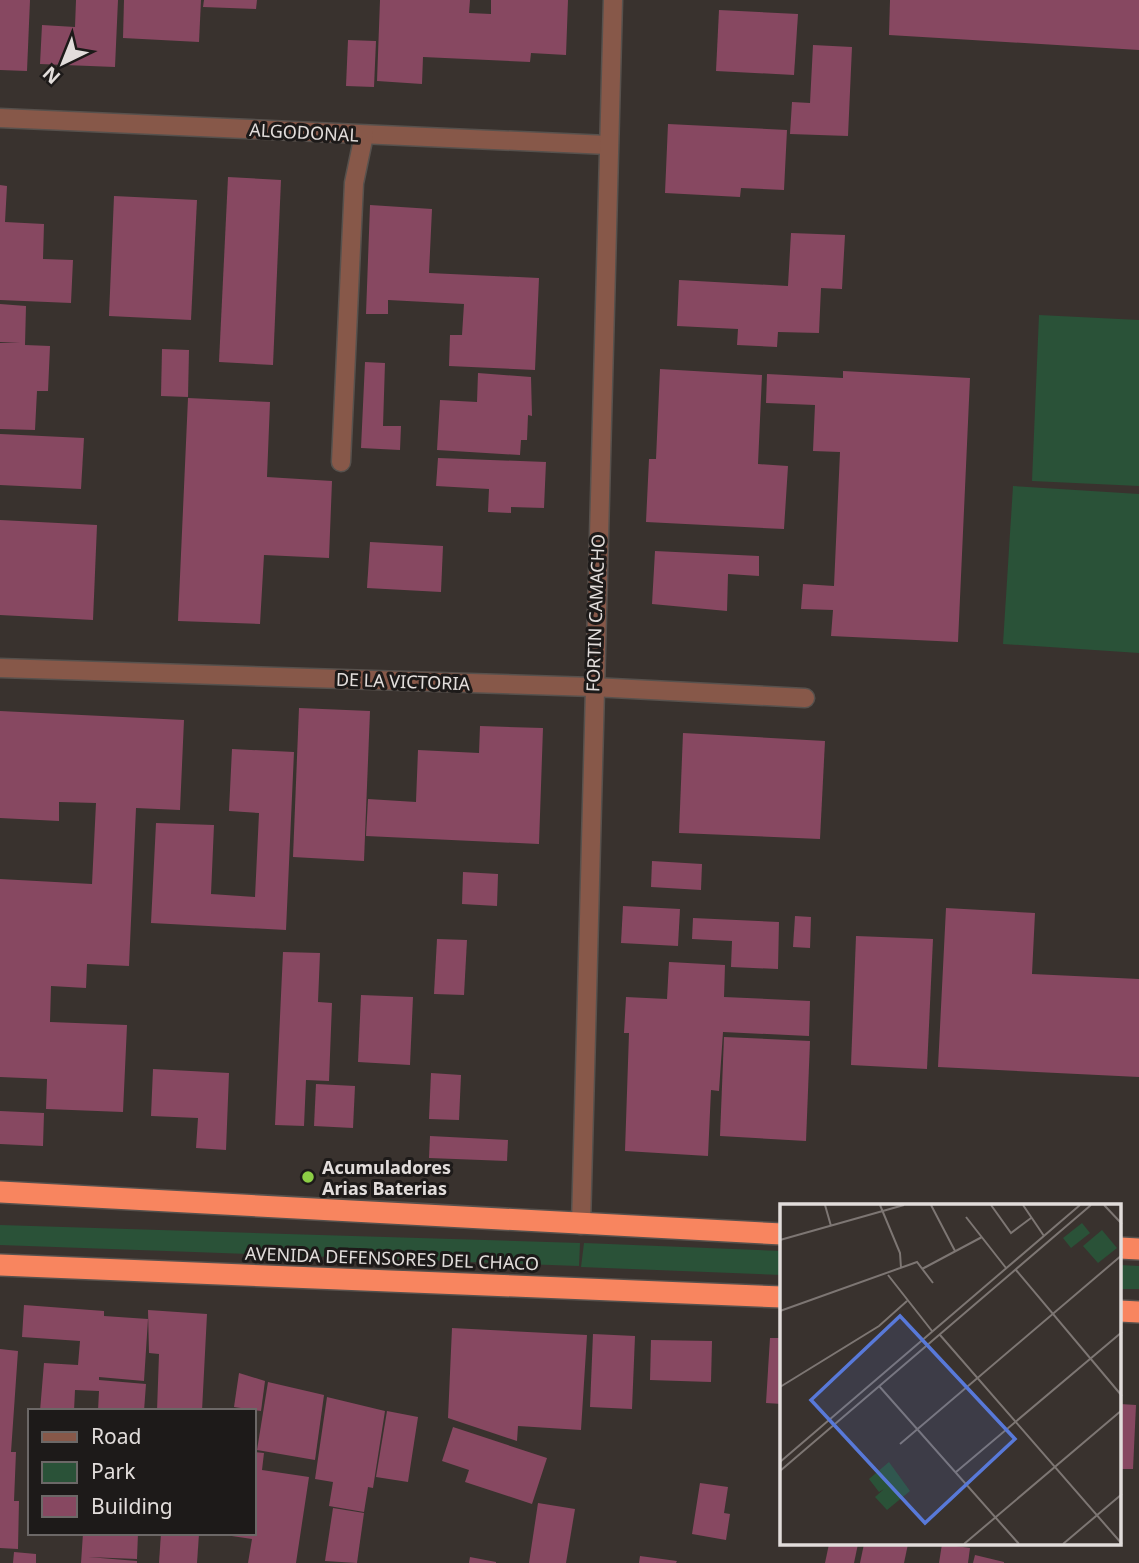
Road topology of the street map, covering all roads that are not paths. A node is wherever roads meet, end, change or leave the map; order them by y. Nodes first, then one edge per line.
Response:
1 (612, 0) edge
2 (0, 118) edge
3 (364, 135) junction
4 (608, 145) junction
5 (341, 462) dead end
6 (0, 668) edge
7 (593, 687) junction
8 (805, 698) dead end
9 (0, 1192) edge
10 (581, 1225) junction
11 (780, 1234) edge
12 (0, 1265) edge
13 (780, 1297) edge

1 - 4 street, FORTIN CAMACHO
2 - 3 street, ALGODONAL
3 - 4 street, ALGODONAL
3 - 5 street
4 - 7 street, FORTIN CAMACHO
6 - 7 street, DE LA VICTORIA
7 - 8 street, DE LA VICTORIA
7 - 10 street, FORTIN CAMACHO
9 - 10 highway
10 - 11 highway
12 - 13 highway, AVENIDA DEFENSORES DEL CHACO

